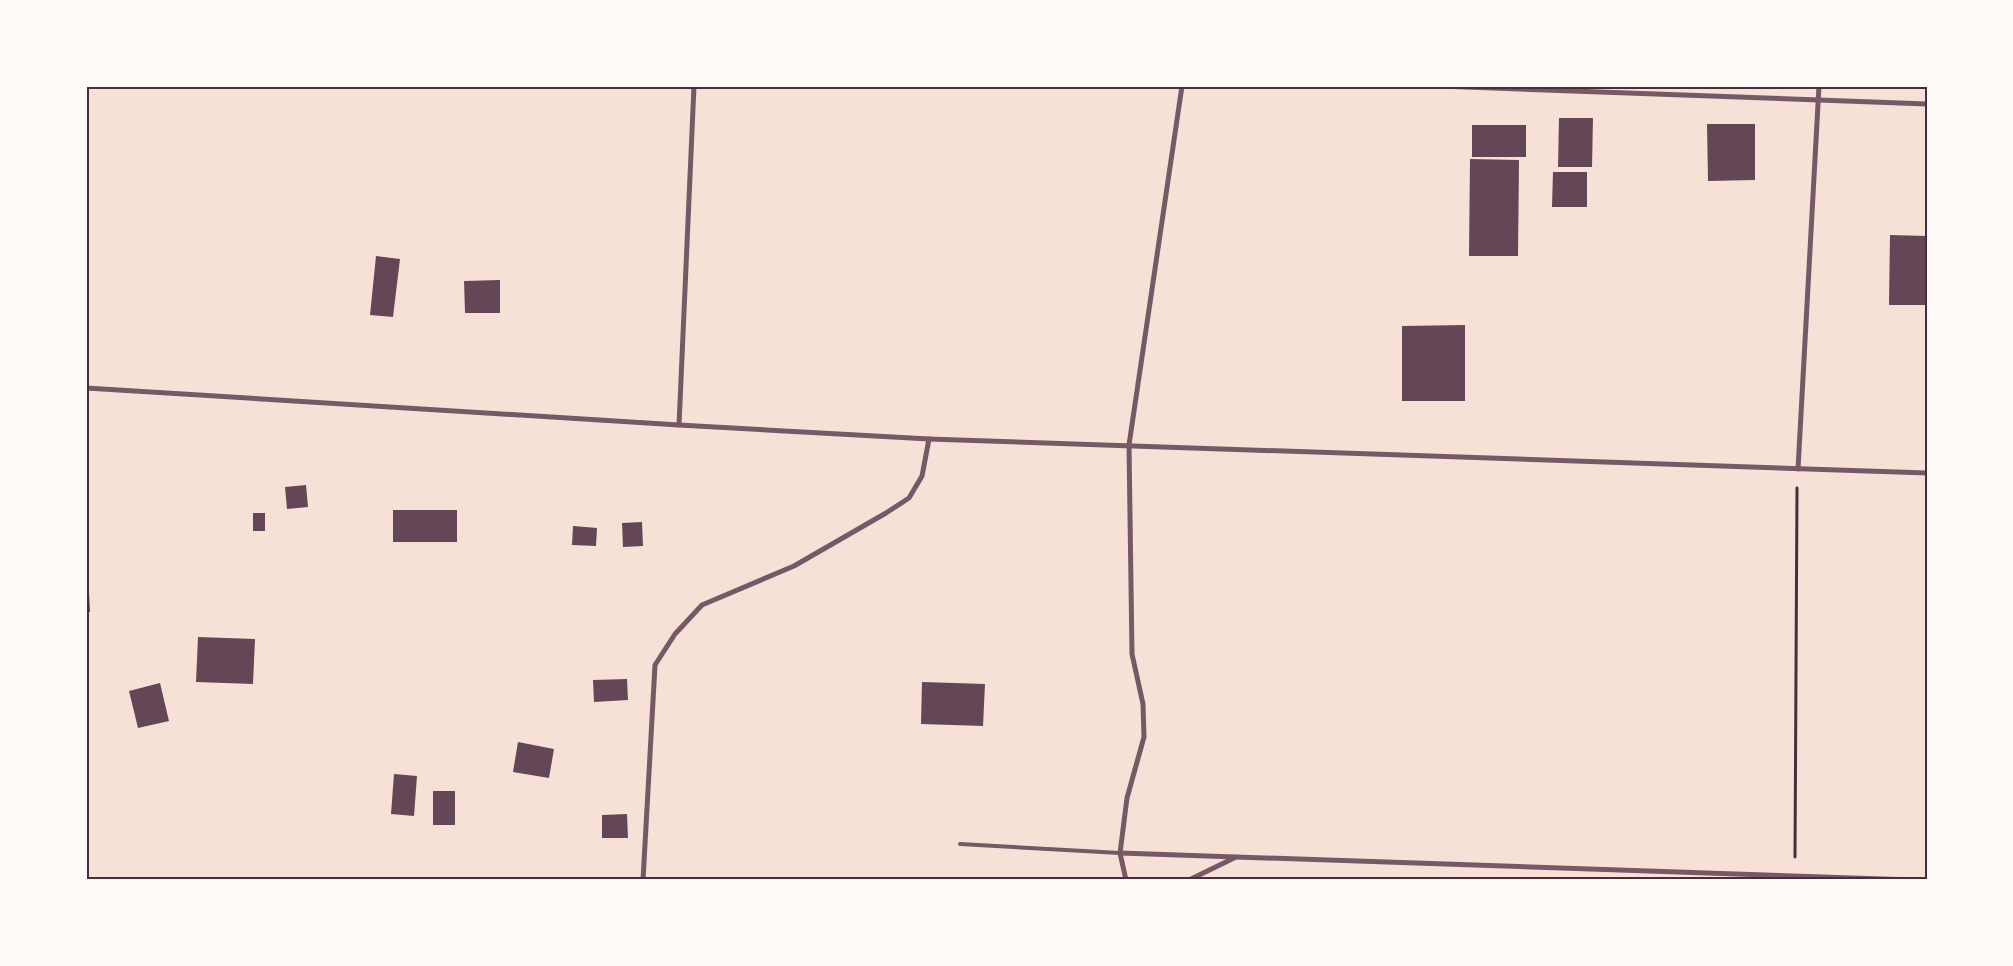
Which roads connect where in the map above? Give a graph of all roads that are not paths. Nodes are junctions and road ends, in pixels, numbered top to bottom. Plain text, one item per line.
1 (694, 86) edge
2 (1182, 86) edge
3 (1439, 86) edge
4 (1819, 86) edge
5 (1819, 100) junction
6 (1927, 104) edge
7 (86, 388) edge
8 (679, 426) junction
9 (929, 438) junction
10 (1129, 445) junction
11 (1798, 469) junction
12 (1927, 473) edge
13 (960, 844) dead end
14 (1120, 853) junction
15 (1236, 857) junction
16 (1846, 878) edge
17 (643, 880) edge
18 (1126, 880) edge
19 (1189, 880) edge
20 (1913, 880) edge

1 - 8 street
2 - 10 street
3 - 5 street
4 - 5 street
5 - 6 street
5 - 11 street
7 - 8 street
8 - 9 street
9 - 10 street
9 - 17 street
10 - 11 street
10 - 14 street
11 - 12 street
13 - 14 lane
14 - 15 street
14 - 18 street
15 - 16 street
15 - 19 street
16 - 20 street

